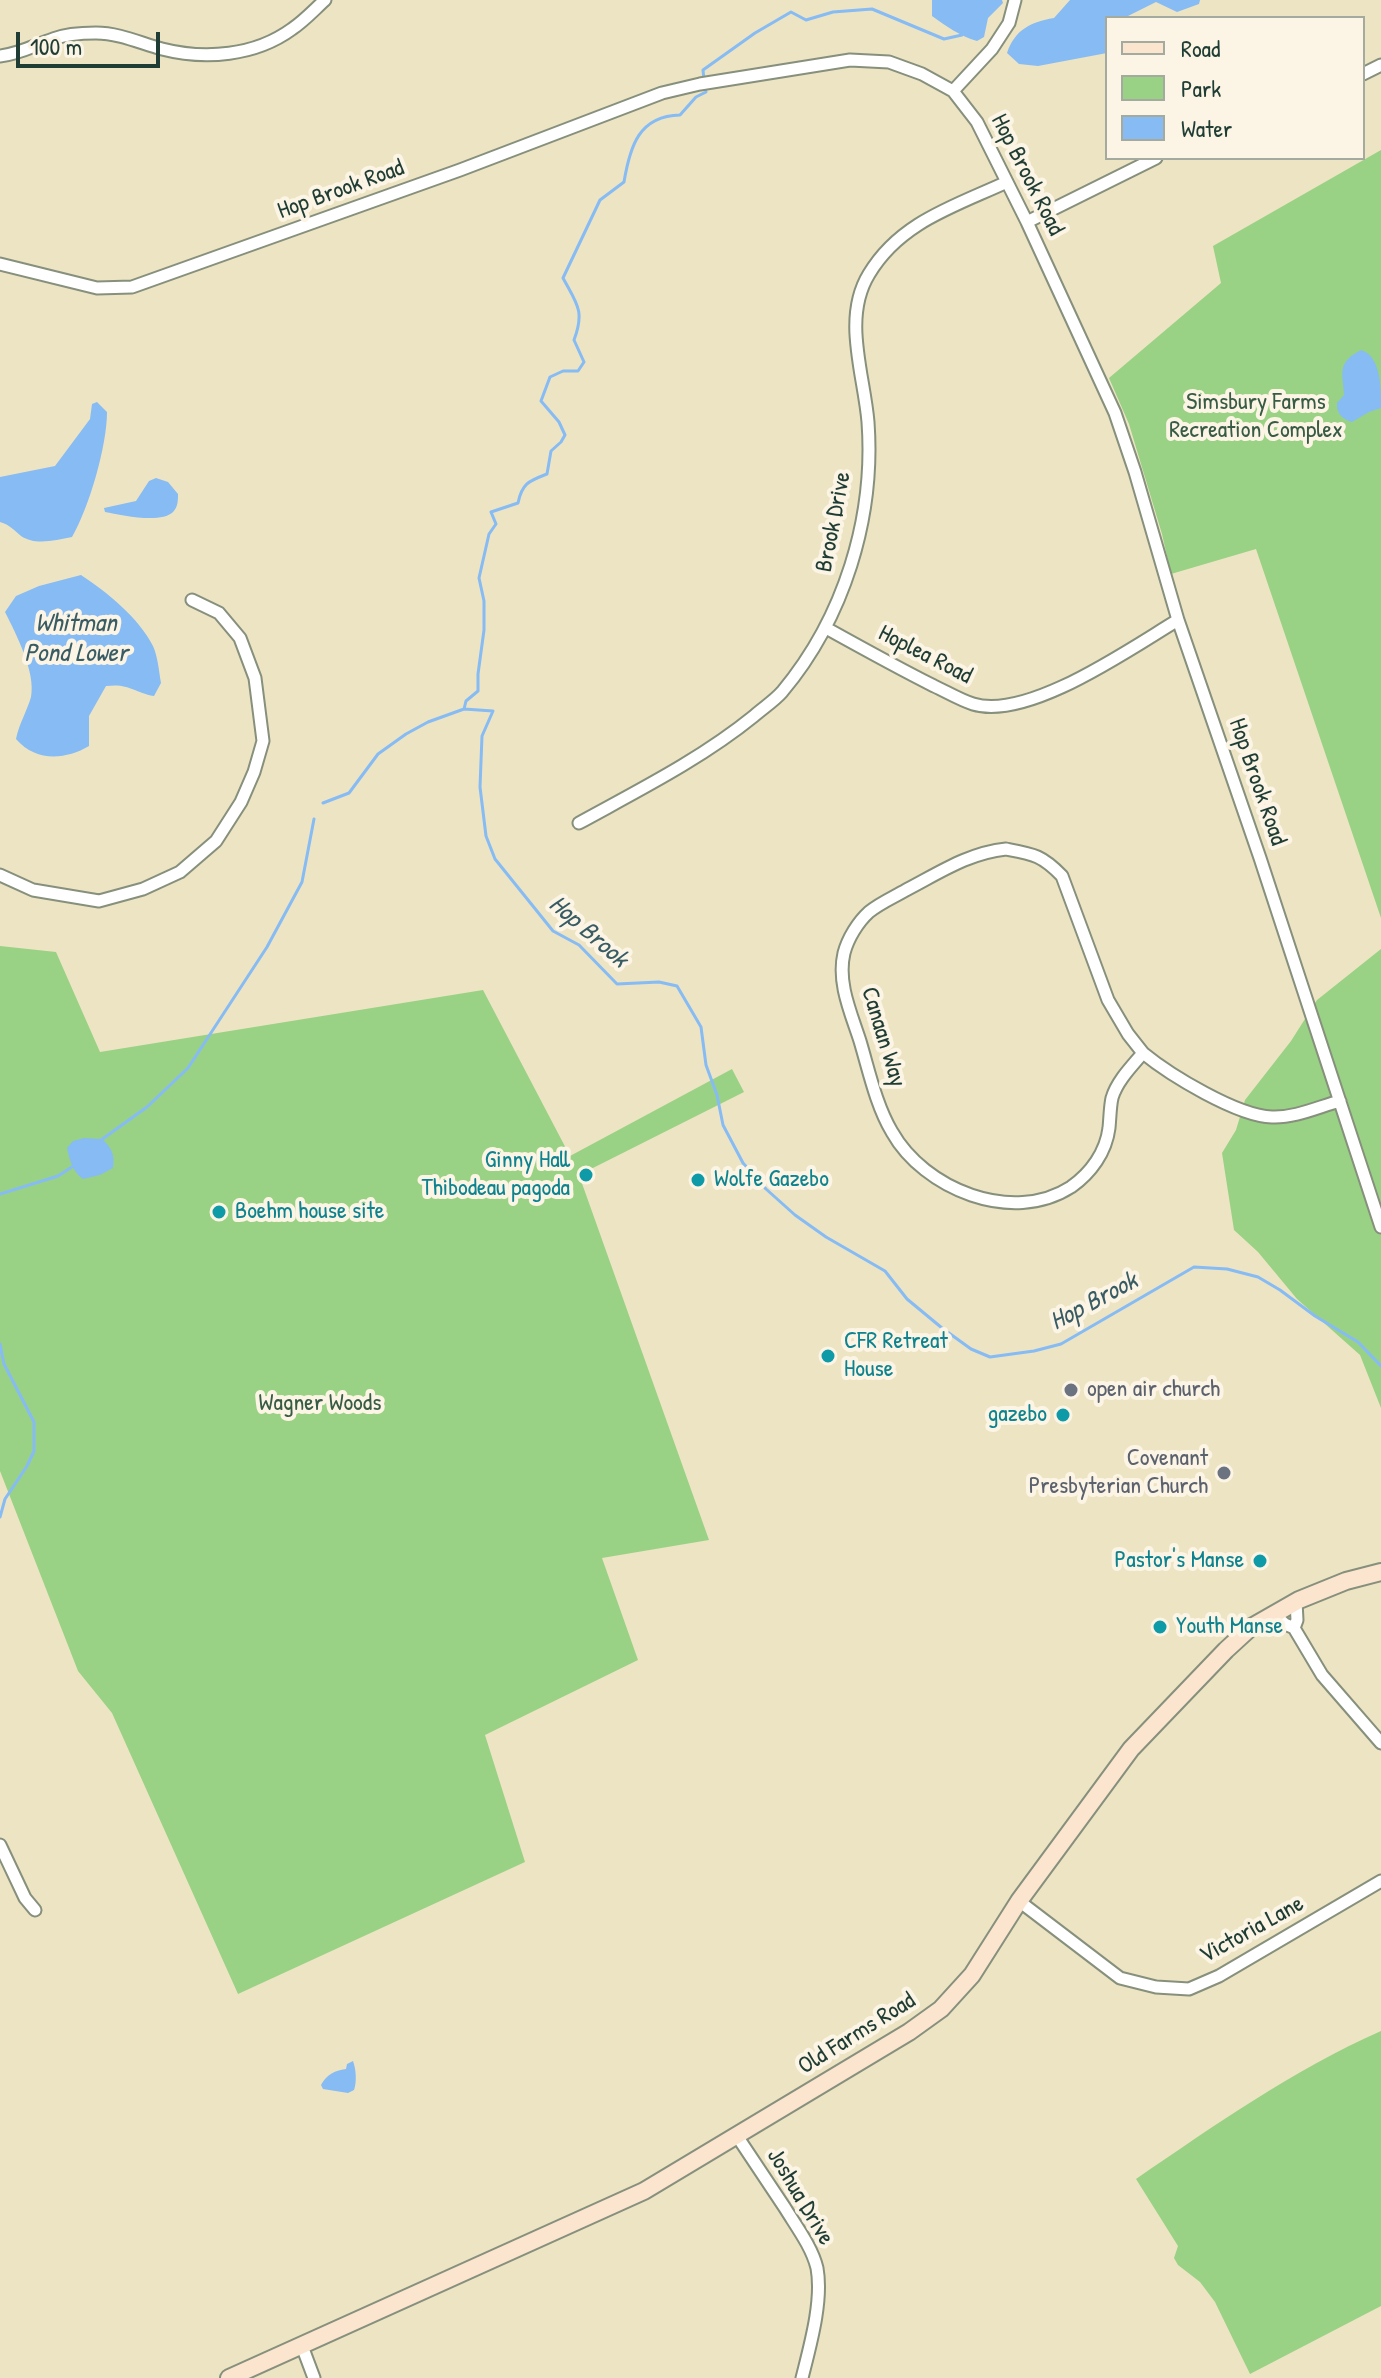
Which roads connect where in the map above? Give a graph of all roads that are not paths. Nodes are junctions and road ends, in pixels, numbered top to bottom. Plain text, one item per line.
1 (325, 0) edge
2 (1015, 0) edge
3 (0, 56) edge
4 (953, 91) junction
5 (1152, 160) edge
6 (1007, 182) junction
7 (1027, 222) junction
8 (0, 264) edge
9 (192, 600) dead end
10 (1178, 620) junction
11 (826, 628) junction
12 (579, 823) dead end
13 (0, 875) edge
14 (1143, 1053) junction
15 (1340, 1101) junction
16 (1381, 1227) edge
17 (1381, 1572) edge
18 (1296, 1602) junction
19 (1274, 1614) junction
20 (1294, 1628) junction
21 (1381, 1743) edge
22 (0, 1845) edge
23 (1381, 1881) edge
24 (1019, 1901) junction
25 (35, 1910) dead end
26 (737, 2136) junction
27 (302, 2346) junction
28 (229, 2378) edge
29 (314, 2378) edge
30 (802, 2378) edge

1 - 3 street
2 - 4 street
4 - 6 street, Hop Brook Road
4 - 8 street, Hop Brook Road
5 - 7 street
6 - 7 street, Hop Brook Road
6 - 11 street, Brook Drive
7 - 10 street, Hop Brook Road
9 - 13 street
10 - 11 street, Hoplea Road
10 - 15 street, Hop Brook Road
11 - 12 street, Brook Drive
14 - 14 street, Canaan Way
14 - 15 street, Canaan Way
15 - 16 street, Hop Brook Road
17 - 18 street, Old Farms Road
18 - 19 street, Old Farms Road
18 - 20 street
19 - 20 street
19 - 24 street, Old Farms Road
20 - 21 street
22 - 25 street
23 - 24 street, Victoria Lane
24 - 26 street, Old Farms Road
26 - 27 street, Old Farms Road
26 - 30 street, Joshua Drive
27 - 28 street, Old Farms Road
27 - 29 street

